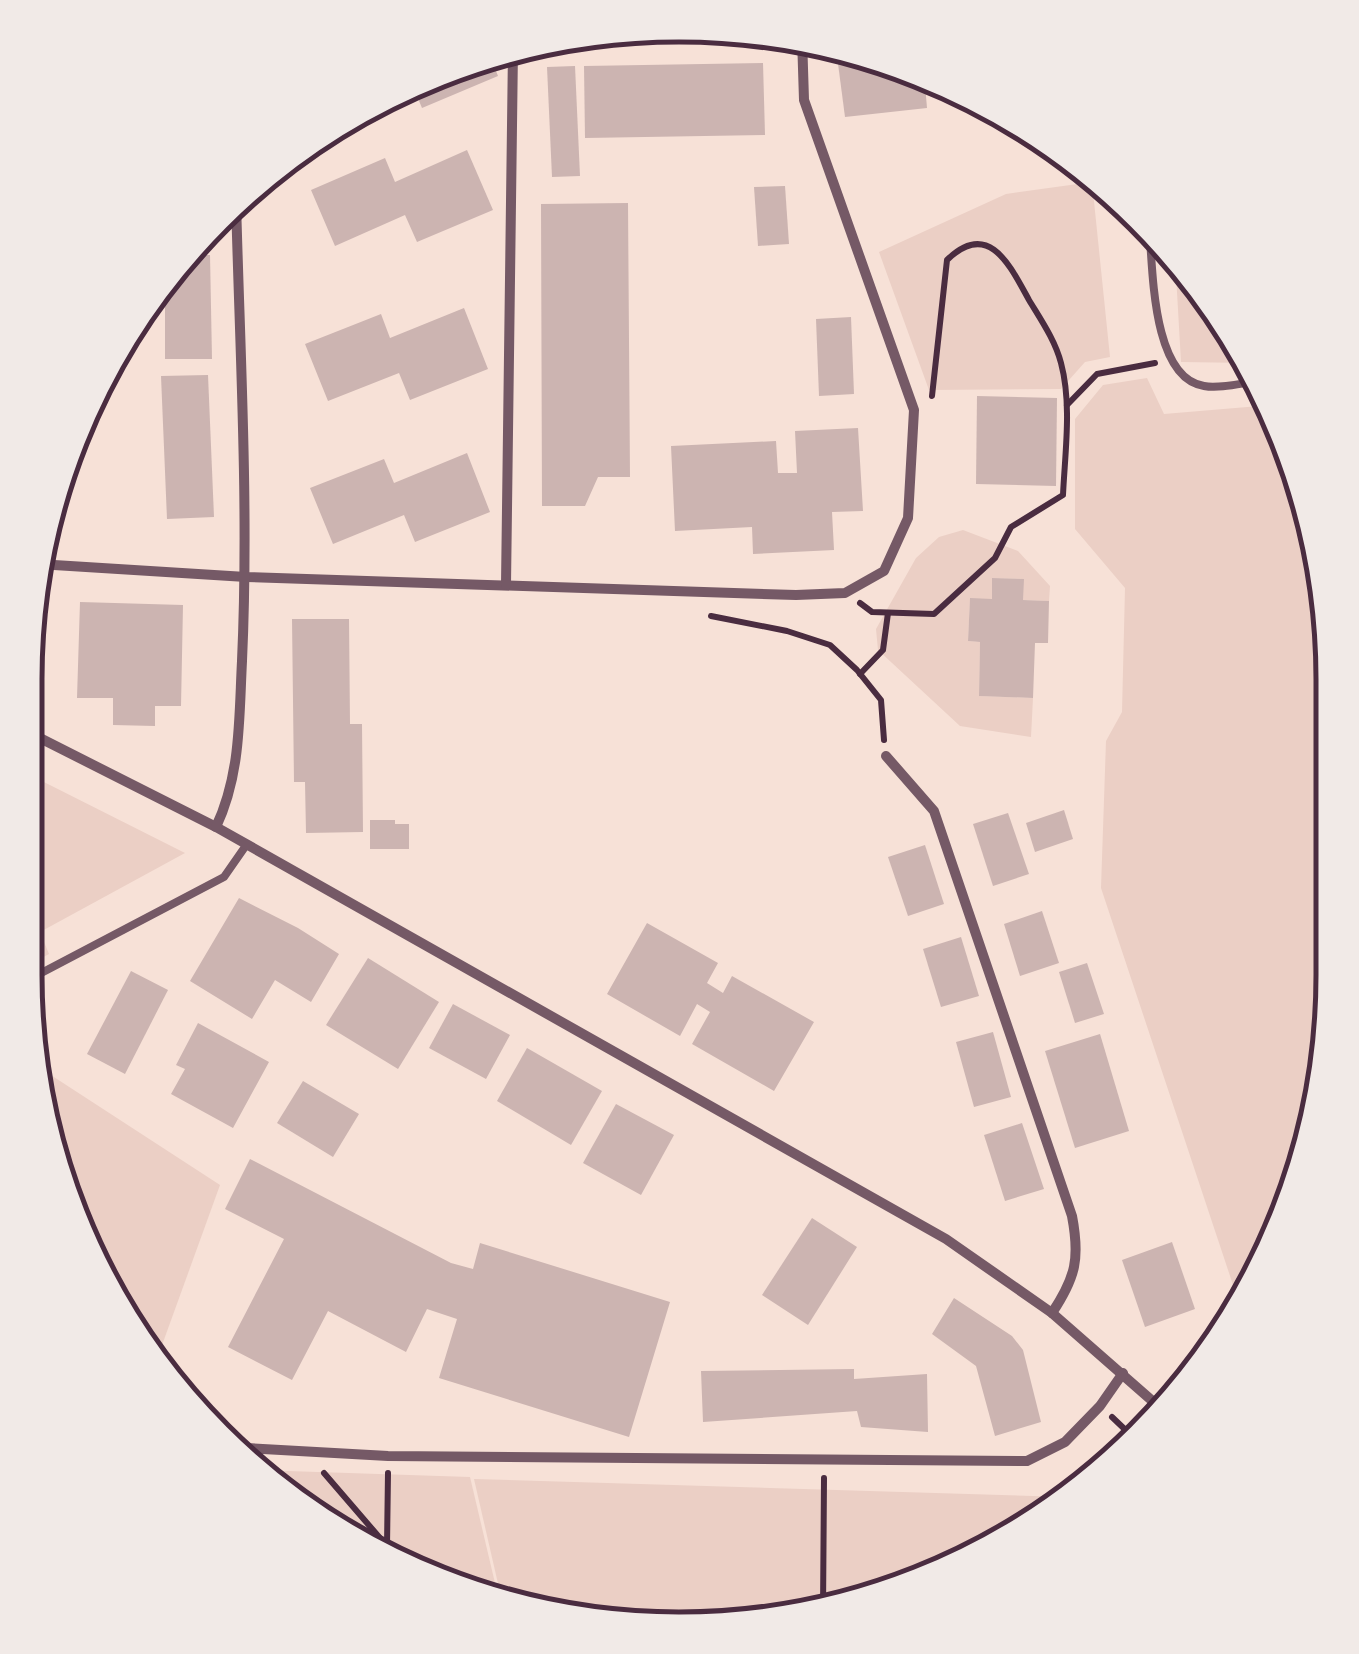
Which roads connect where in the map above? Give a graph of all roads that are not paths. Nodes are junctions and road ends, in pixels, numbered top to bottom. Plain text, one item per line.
1 (803, 55) edge
2 (513, 65) edge
3 (237, 222) edge
4 (1152, 253) edge
5 (1243, 383) edge
6 (54, 564) dead end
7 (246, 576) junction
8 (506, 585) junction
9 (42, 739) edge
10 (886, 756) road end
11 (216, 826) junction
12 (247, 844) junction
13 (42, 973) edge
14 (1052, 1313) junction
15 (1123, 1373) junction
16 (1153, 1401) edge
17 (255, 1450) edge

1 - 8 street
2 - 8 street
3 - 7 street
4 - 5 lane
6 - 7 street
7 - 8 street
7 - 11 street
9 - 11 street
10 - 14 street
11 - 12 street
12 - 13 lane
12 - 14 street
14 - 15 street
15 - 16 street
15 - 17 street

